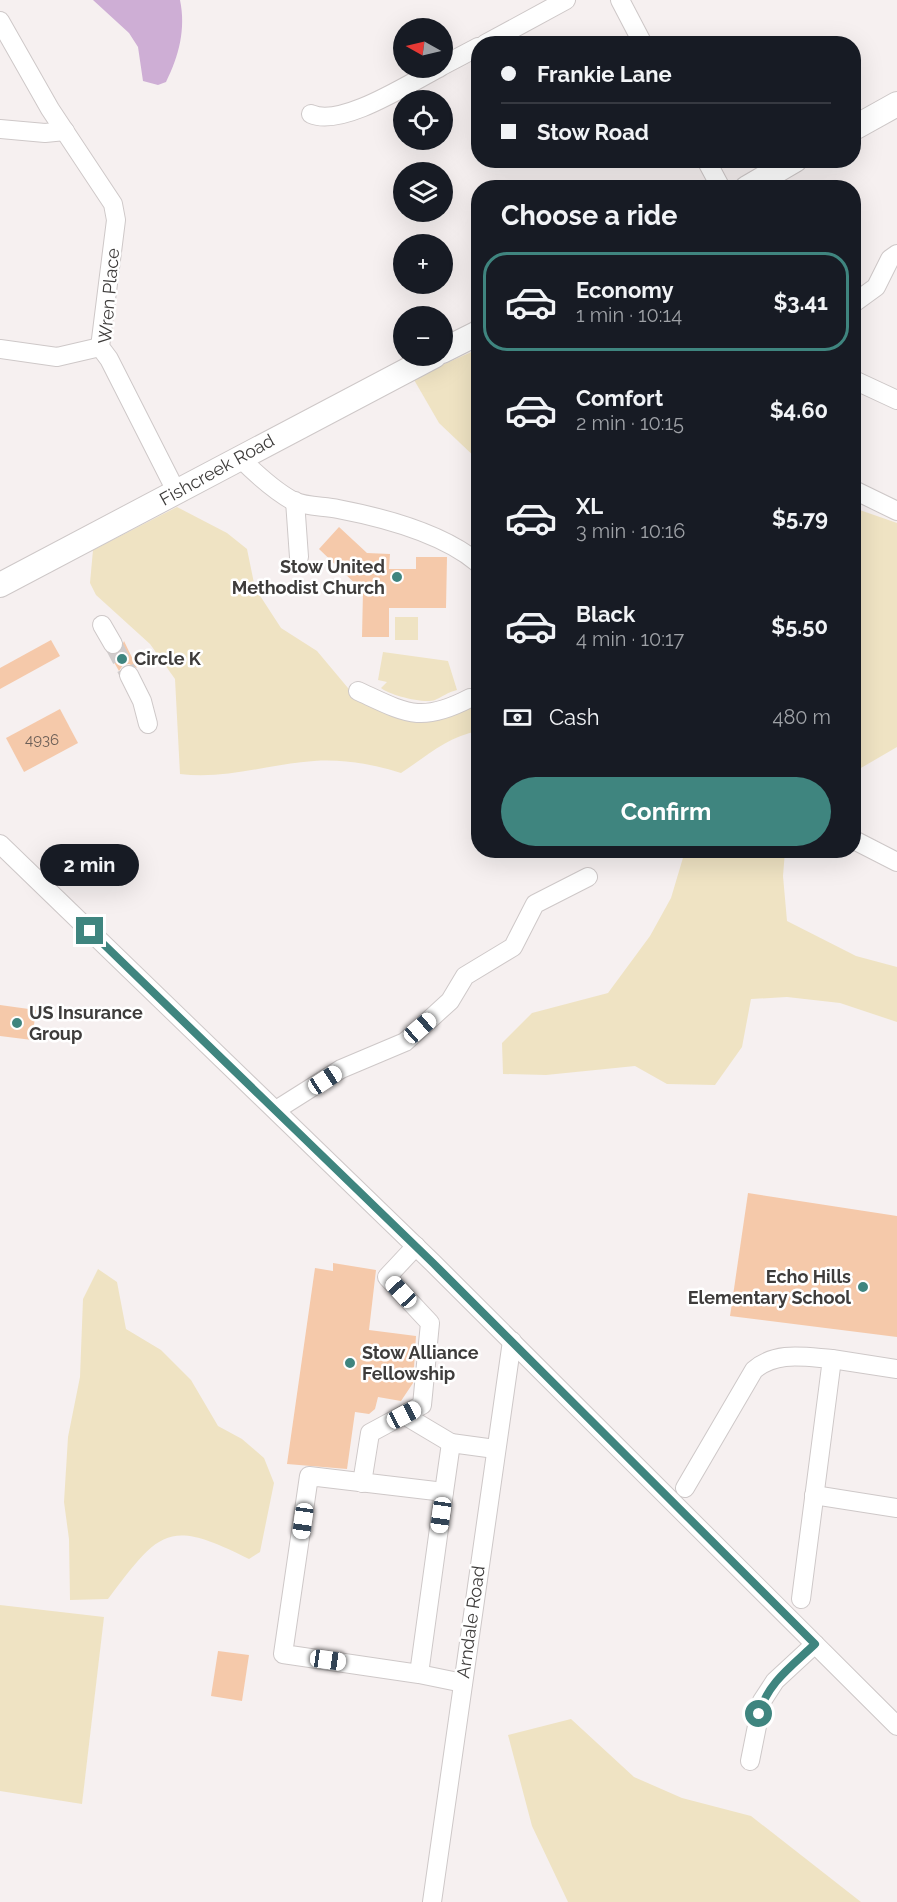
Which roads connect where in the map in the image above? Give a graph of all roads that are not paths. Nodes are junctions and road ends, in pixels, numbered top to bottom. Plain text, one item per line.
1 (566, 0) edge
2 (620, 0) edge
3 (0, 21) edge
4 (500, 36) edge
5 (639, 36) edge
6 (471, 51) edge
7 (453, 61) edge
8 (419, 78) edge
9 (897, 104) edge
10 (311, 114) dead end
11 (861, 124) edge
12 (0, 129) edge
13 (65, 131) junction
14 (781, 168) edge
15 (761, 180) edge
16 (897, 254) edge
17 (861, 298) edge
18 (471, 336) edge
19 (453, 346) edge
20 (100, 347) junction
21 (0, 349) edge
22 (415, 366) edge
23 (861, 389) edge
24 (897, 400) edge
25 (240, 458) junction
26 (177, 493) junction
27 (861, 493) edge
28 (300, 508) junction
29 (897, 511) edge
30 (299, 557) dead end
31 (471, 558) edge
32 (0, 585) edge
33 (102, 625) dead end
34 (112, 644) tunnel mouth
35 (129, 675) tunnel mouth
36 (358, 692) dead end
37 (470, 698) dead end
38 (148, 724) dead end
39 (0, 844) edge
40 (861, 844) edge
41 (897, 862) edge
42 (588, 878) dead end
43 (276, 1110) junction
44 (416, 1246) junction
45 (512, 1341) junction
46 (832, 1359) junction
47 (897, 1370) edge
48 (404, 1415) junction
49 (451, 1443) junction
50 (495, 1449) junction
51 (362, 1483) junction
52 (685, 1488) dead end
53 (444, 1492) junction
54 (814, 1495) junction
55 (897, 1508) edge
56 (801, 1599) dead end
57 (815, 1644) junction
58 (419, 1674) junction
59 (463, 1683) junction
60 (897, 1726) edge
61 (750, 1761) dead end
62 (432, 1902) edge

1 - 4 street
2 - 5 street
3 - 13 street, Wren Place
6 - 7 street
8 - 10 street
9 - 11 main road
12 - 13 street
13 - 20 street, Wren Place
14 - 15 main road
16 - 17 street
18 - 19 main road
20 - 21 street
20 - 26 street, Wren Place
22 - 25 main road, Fishcreek Road
23 - 24 street
25 - 26 main road, Fishcreek Road
25 - 28 street
26 - 32 main road, Fishcreek Road
27 - 29 street
28 - 30 street
28 - 31 street
33 - 34 street
35 - 38 street
36 - 37 street
39 - 43 street
40 - 41 street
42 - 43 street
43 - 44 street
44 - 45 street
44 - 48 street
45 - 50 street, Arndale Road
45 - 57 street
46 - 47 street
46 - 52 street
46 - 54 street
48 - 49 street
48 - 51 street
49 - 50 street
49 - 53 street
50 - 59 street, Arndale Road
51 - 53 street
51 - 58 street
53 - 58 street
54 - 55 street
54 - 56 street
57 - 60 street
57 - 61 street
58 - 59 street
59 - 62 street, Arndale Road

